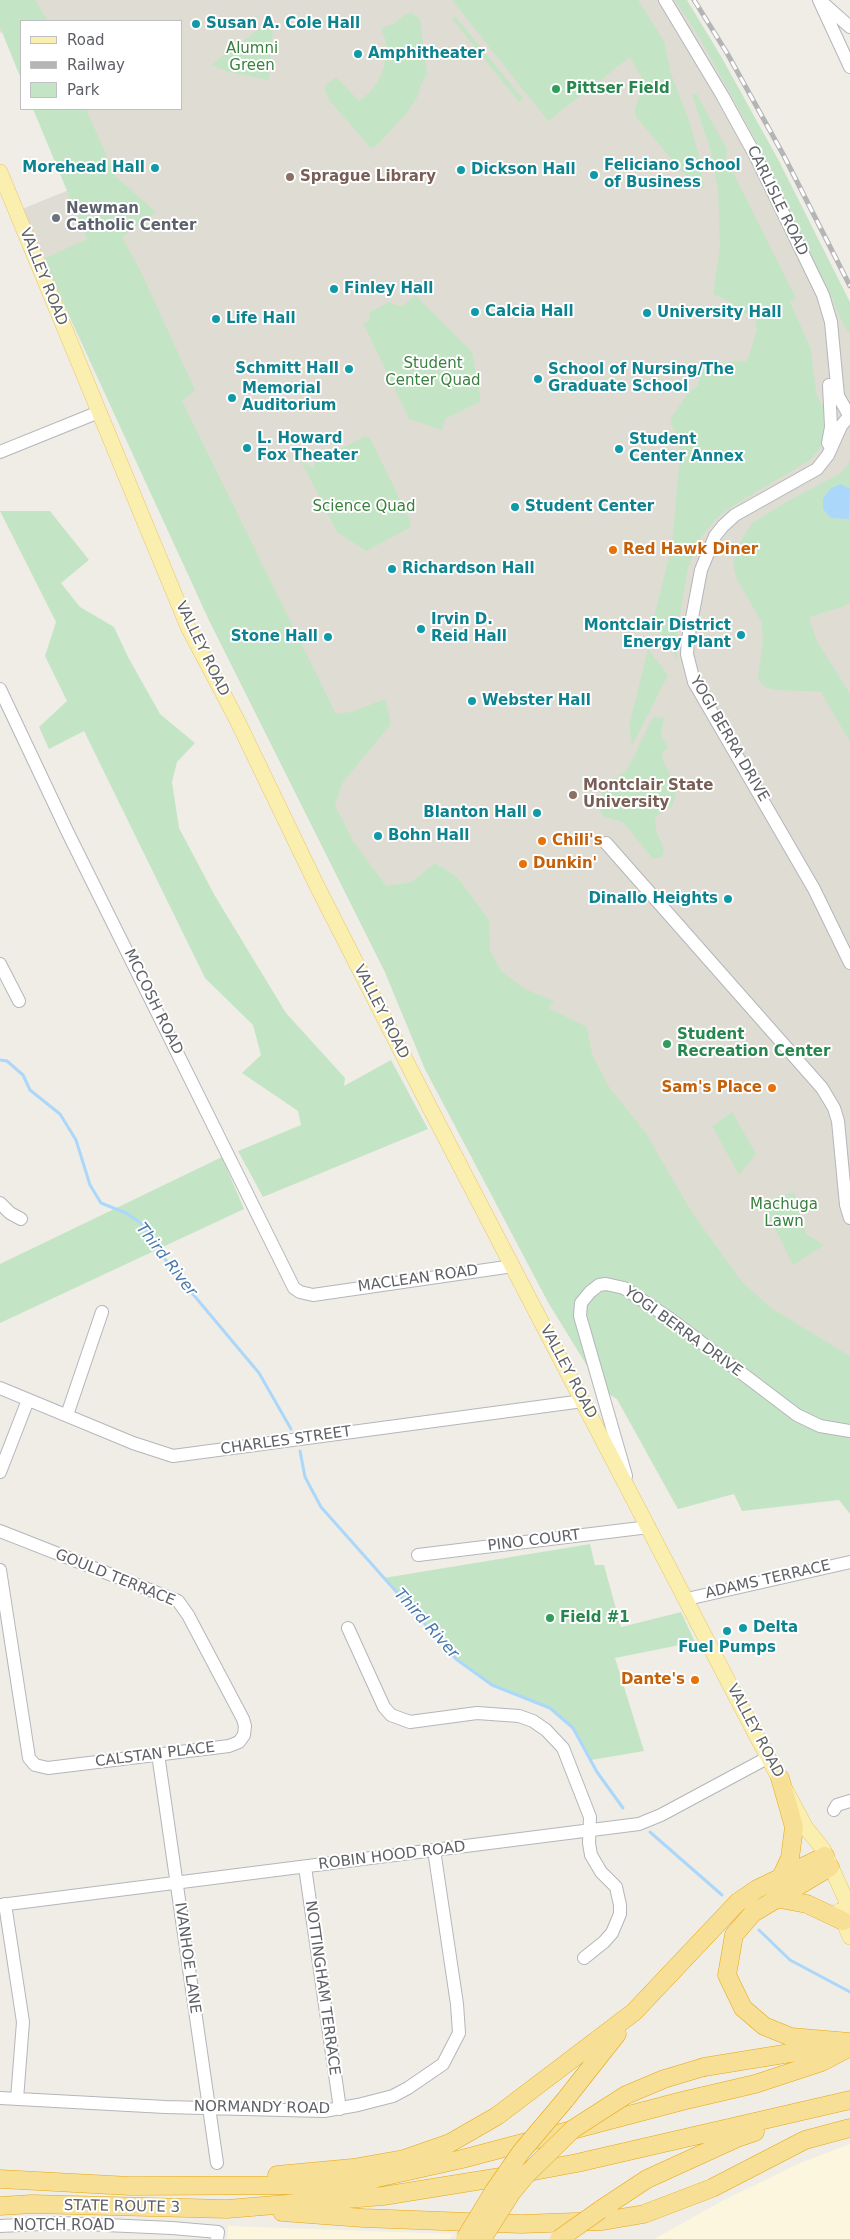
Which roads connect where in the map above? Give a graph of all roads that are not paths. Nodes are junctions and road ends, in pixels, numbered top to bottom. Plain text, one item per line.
1 (665, 0) edge
2 (820, 0) edge
3 (850, 27) edge
4 (850, 67) edge
5 (0, 172) edge
6 (833, 341) junction
7 (99, 412) junction
8 (850, 415) edge
9 (0, 452) edge
10 (822, 462) junction
11 (1, 696) edge
12 (606, 843) dead end
13 (850, 963) edge
14 (0, 964) edge
15 (18, 1001) dead end
16 (0, 1204) edge
17 (850, 1218) edge
18 (21, 1219) dead end
19 (512, 1266) junction
20 (322, 1293) joint
21 (102, 1312) dead end
22 (0, 1388) edge
23 (28, 1400) junction
24 (583, 1401) junction
25 (67, 1415) junction
26 (850, 1431) edge
27 (0, 1472) edge
28 (629, 1488) junction
29 (650, 1527) junction
30 (0, 1531) edge
31 (418, 1555) dead end
32 (850, 1562) edge
33 (0, 1570) edge
34 (687, 1599) junction
35 (348, 1628) dead end
36 (6, 1644) edge
37 (245, 1731) joint
38 (158, 1754) junction
39 (769, 1757) junction
40 (780, 1778) junction
41 (850, 1801) edge
42 (834, 1810) dead end
43 (590, 1830) junction
44 (434, 1850) junction
45 (824, 1863) junction
46 (305, 1867) junction
47 (781, 1878) junction
48 (177, 1884) junction
49 (775, 1898) junction
50 (3, 1904) edge
51 (848, 1922) edge
52 (584, 1958) dead end
53 (634, 2012) junction
54 (850, 2044) edge
55 (0, 2098) edge
56 (17, 2099) junction
57 (850, 2102) edge
58 (209, 2108) junction
59 (340, 2109) junction
60 (850, 2128) edge
61 (217, 2163) dead end
62 (0, 2179) edge
63 (231, 2185) junction
64 (0, 2206) edge
65 (243, 2208) junction
66 (0, 2226) edge
67 (218, 2235) edge
68 (465, 2239) edge
69 (482, 2239) edge
70 (559, 2239) edge

1 - 6 street, CARLISLE ROAD
2 - 3 street
2 - 4 street
5 - 7 main road, VALLEY ROAD
6 - 8 street, CARLISLE ROAD
6 - 10 street
7 - 9 street
7 - 19 main road, VALLEY ROAD
8 - 10 street, YOGI BERRA DRIVE
10 - 13 street, YOGI BERRA DRIVE
11 - 20 street, MCCOSH ROAD
12 - 17 street
14 - 15 street
16 - 18 street
19 - 20 street, MACLEAN ROAD
19 - 24 main road, VALLEY ROAD
21 - 25 street
22 - 23 street, CHARLES STREET
23 - 25 street, CHARLES STREET
23 - 27 street
24 - 25 street, CHARLES STREET
24 - 28 main road, VALLEY ROAD
26 - 28 street, YOGI BERRA DRIVE
28 - 29 main road, VALLEY ROAD
29 - 31 street, PINO COURT
29 - 34 main road, VALLEY ROAD
30 - 37 street, GOULD TERRACE
32 - 34 street, ADAMS TERRACE
33 - 36 street, CALSTAN PLACE
34 - 39 main road, VALLEY ROAD
35 - 43 street
36 - 38 street, CALSTAN PLACE
37 - 38 street, CALSTAN PLACE
38 - 48 street, IVANHOE LANE
39 - 40 main road, VALLEY ROAD
39 - 43 street, ROBIN HOOD ROAD
40 - 45 main road, VALLEY ROAD
40 - 47 highway
41 - 42 street
43 - 44 street, ROBIN HOOD ROAD
43 - 52 street
44 - 46 street, ROBIN HOOD ROAD
44 - 59 street, NORMANDY ROAD
45 - 47 highway
45 - 49 highway
45 - 51 main road, VALLEY ROAD
46 - 48 street, ROBIN HOOD ROAD
46 - 59 street, NOTTINGHAM TERRACE
47 - 53 highway
48 - 50 street, ROBIN HOOD ROAD
48 - 58 street, IVANHOE LANE
49 - 51 highway
49 - 54 highway
50 - 56 street
53 - 63 highway
53 - 68 highway, bridge
54 - 63 highway, STATE ROUTE 3
54 - 69 highway, bridge
55 - 56 street, NORMANDY ROAD
56 - 58 street, NORMANDY ROAD
57 - 65 highway
57 - 70 highway, bridge
58 - 59 street, NORMANDY ROAD
58 - 61 street, IVANHOE LANE
60 - 65 highway
62 - 63 highway, STATE ROUTE 3
64 - 65 highway, STATE ROUTE 3
66 - 67 street, NOTCH ROAD

